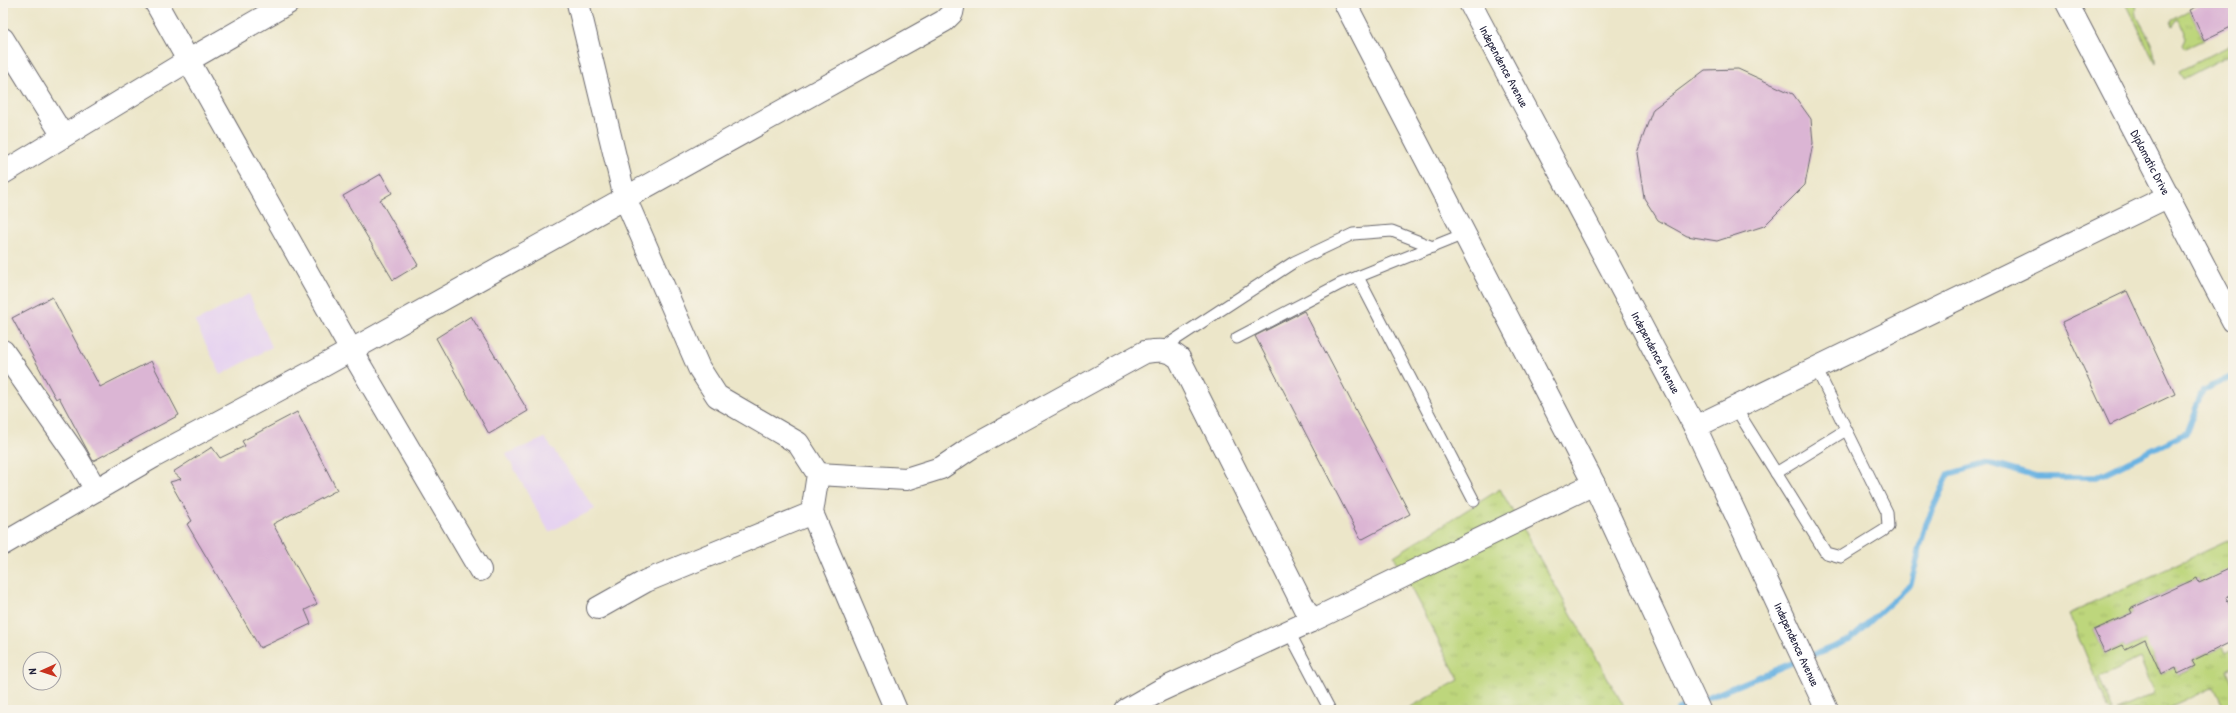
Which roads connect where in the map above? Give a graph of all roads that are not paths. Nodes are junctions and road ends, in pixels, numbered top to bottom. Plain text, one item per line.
1 (156, 3) edge
2 (288, 3) edge
3 (578, 3) edge
4 (954, 3) edge
5 (1345, 3) edge
6 (1470, 3) edge
7 (2067, 3) edge
8 (3, 39) edge
9 (189, 60) junction
10 (63, 136) junction
11 (3, 173) edge
12 (2169, 196) junction
13 (625, 198) junction
14 (1464, 234) junction
15 (1433, 247) junction
16 (1358, 276) junction
17 (2229, 314) edge
18 (1237, 338) dead end
19 (351, 350) junction
20 (1160, 350) junction
21 (3, 351) edge
22 (1816, 368) junction
23 (1735, 408) junction
24 (1695, 427) junction
25 (1846, 430) junction
26 (1776, 473) junction
27 (818, 474) junction
28 (1594, 484) junction
29 (96, 490) junction
30 (1474, 501) dead end
31 (812, 513) junction
32 (3, 544) edge
33 (480, 570) dead end
34 (598, 608) dead end
35 (1310, 621) junction
36 (1289, 632) junction
37 (896, 710) edge
38 (1126, 710) edge
39 (1330, 710) edge
40 (1699, 710) edge
41 (1827, 710) edge

1 - 9 street
2 - 9 street
3 - 13 street
4 - 13 street
5 - 14 street
6 - 24 street, Independence Avenue
7 - 12 street, Diplomatic Drive
8 - 10 street
9 - 10 street
9 - 19 street
10 - 11 street
12 - 17 street, Diplomatic Drive
12 - 22 street
13 - 19 street
13 - 27 street
14 - 15 lane
14 - 28 street
15 - 16 lane
15 - 20 lane
16 - 18 lane
16 - 30 lane
19 - 29 street
19 - 33 street
20 - 27 street
20 - 35 street
21 - 29 street
22 - 23 street
22 - 25 lane
23 - 24 street
23 - 26 lane
24 - 41 street, Independence Avenue
25 - 26 lane
25 - 26 lane
27 - 31 street
28 - 35 street
28 - 40 street
29 - 32 street
31 - 34 street
31 - 37 street
35 - 36 street
36 - 38 street
36 - 39 lane

